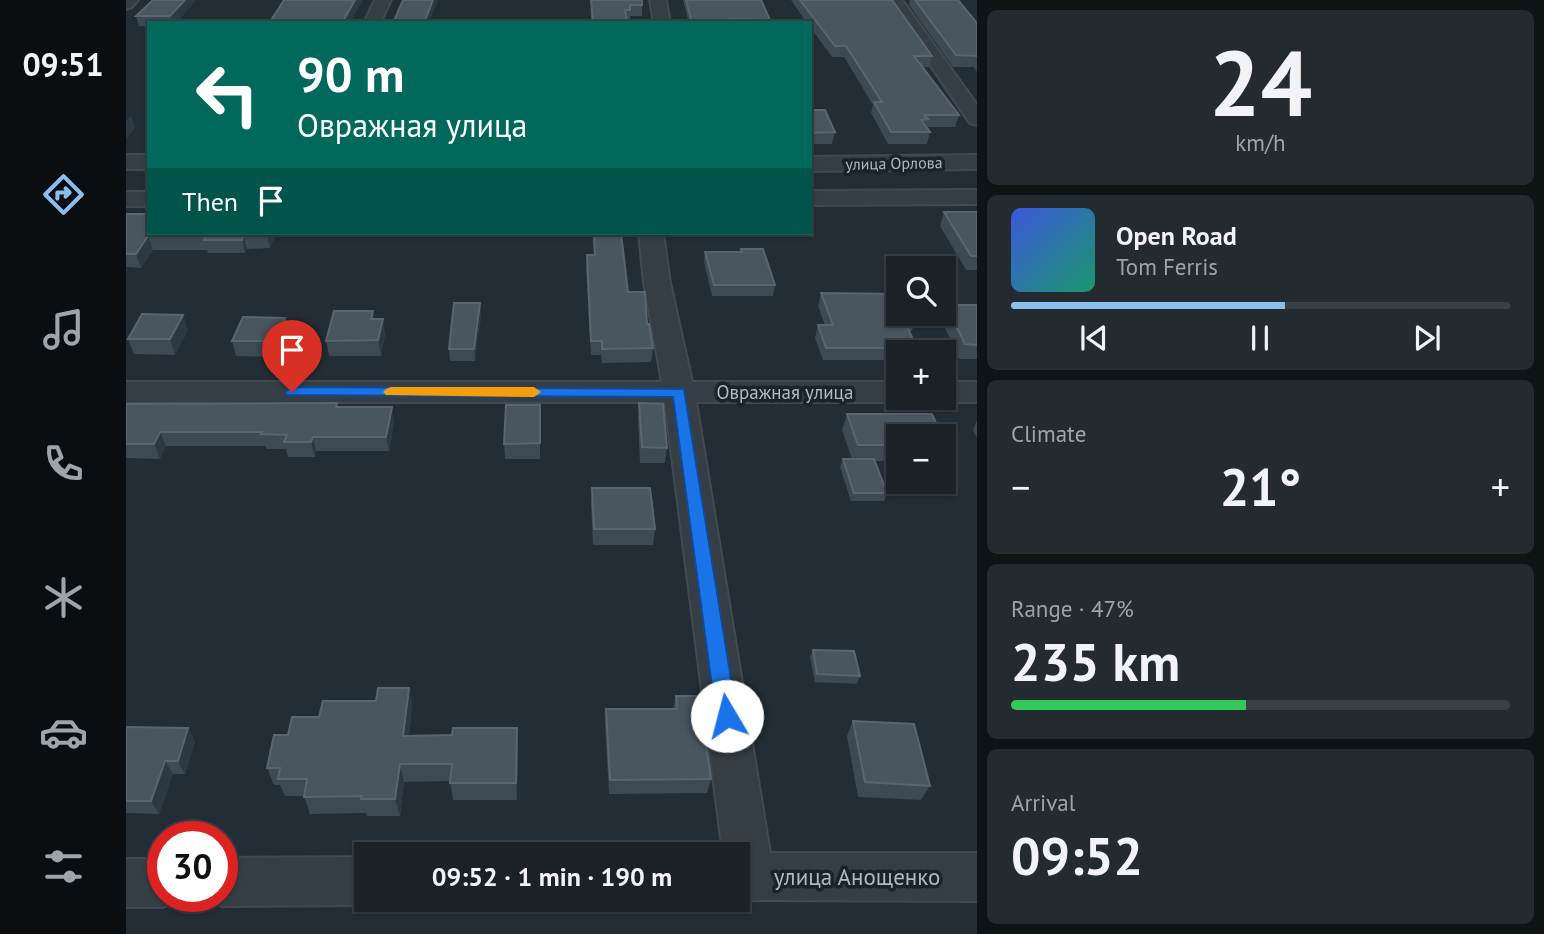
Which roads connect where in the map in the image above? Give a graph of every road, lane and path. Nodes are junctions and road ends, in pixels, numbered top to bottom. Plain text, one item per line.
1 (131, 0) edge
2 (383, 0) edge
3 (658, 0) edge
4 (894, 0) edge
5 (126, 4) edge
6 (373, 21) edge
7 (662, 21) edge
8 (977, 119) edge
9 (126, 162) edge
10 (147, 162) edge
11 (977, 162) edge
12 (812, 164) edge
13 (977, 197) edge
14 (812, 198) edge
15 (126, 199) edge
16 (147, 199) edge
17 (651, 235) edge
18 (126, 392) edge
19 (679, 392) junction
20 (886, 392) edge
21 (956, 392) edge
22 (977, 392) edge
23 (739, 842) edge
24 (750, 877) edge
25 (977, 877) edge
26 (354, 881) edge
27 (238, 882) edge
28 (126, 883) edge
29 (147, 883) edge

1 - 5 street
2 - 6 street
3 - 7 street
4 - 8 street
9 - 10 street
11 - 12 street, улица Орлова
13 - 14 street, улица Орлова
15 - 16 street
17 - 19 street
18 - 19 street, Овражная улица
19 - 20 street, Овражная улица
19 - 23 street
21 - 22 street
24 - 25 street, улица Анощенко
26 - 27 street
28 - 29 street

